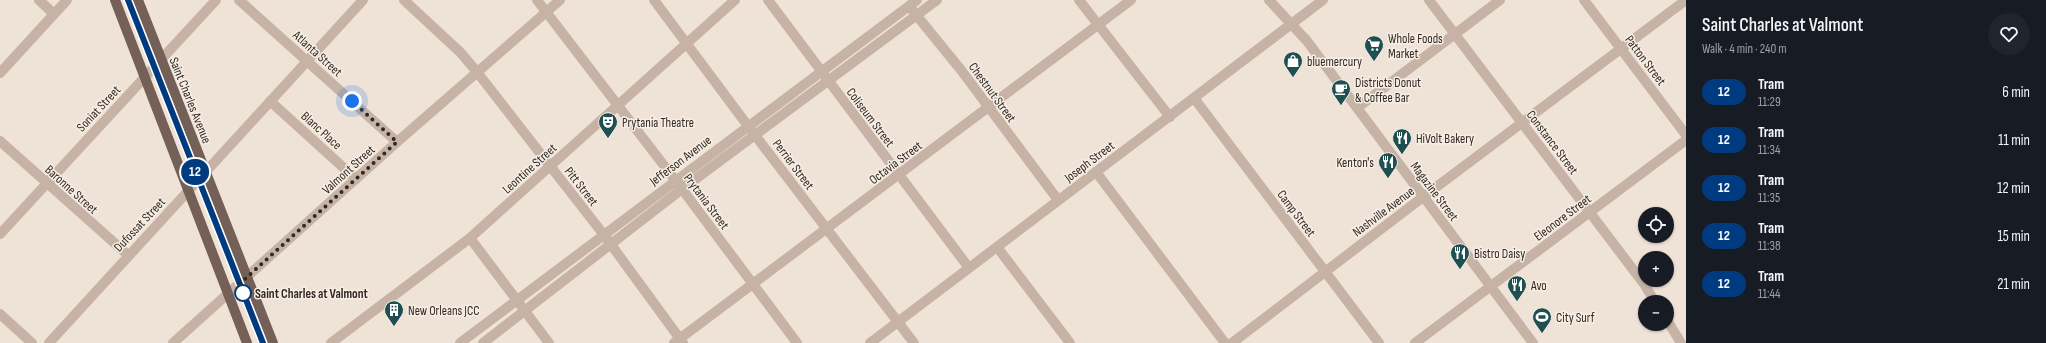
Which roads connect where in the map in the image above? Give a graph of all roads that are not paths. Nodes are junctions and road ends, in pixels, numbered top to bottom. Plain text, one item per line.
1 (39, 0) edge
2 (67, 0) edge
3 (116, 0) edge
4 (138, 0) edge
5 (216, 0) edge
6 (239, 0) edge
7 (363, 0) edge
8 (404, 0) edge
9 (537, 0) edge
10 (560, 0) edge
11 (654, 0) edge
12 (735, 0) edge
13 (768, 0) edge
14 (937, 0) edge
15 (1079, 0) edge
16 (1132, 0) edge
17 (1269, 0) edge
18 (1323, 0) edge
19 (1429, 0) edge
20 (1500, 0) edge
21 (1584, 0) edge
22 (1686, 0) edge
23 (910, 2) edge
24 (547, 11) junction
25 (54, 14) junction
26 (917, 16) junction
27 (1291, 23) junction
28 (1098, 25) junction
29 (1455, 35) junction
30 (687, 44) junction
31 (1622, 49) junction
32 (161, 59) junction
33 (307, 60) junction
34 (821, 71) junction
35 (477, 72) junction
36 (0, 73) edge
37 (145, 77) junction
38 (828, 81) junction
39 (1194, 98) junction
40 (270, 101) junction
41 (618, 106) junction
42 (988, 108) junction
43 (1357, 108) junction
44 (1170, 117) junction
45 (1523, 123) junction
46 (748, 126) junction
47 (755, 135) junction
48 (1686, 135) edge
49 (1686, 140) edge
50 (0, 141) edge
51 (397, 142) junction
52 (550, 167) junction
53 (206, 170) junction
54 (1096, 172) junction
55 (899, 175) junction
56 (356, 179) junction
57 (676, 180) junction
58 (46, 183) junction
59 (682, 189) junction
60 (188, 190) junction
61 (1423, 197) junction
62 (1058, 200) junction
63 (1589, 212) junction
64 (827, 229) junction
65 (0, 234) edge
66 (604, 235) junction
67 (470, 238) junction
68 (610, 244) junction
69 (997, 247) junction
70 (128, 255) junction
71 (969, 268) junction
72 (1325, 272) junction
73 (247, 277) junction
74 (753, 284) junction
75 (1491, 286) junction
76 (227, 294) junction
77 (1650, 295) edge
78 (517, 300) junction
79 (525, 310) junction
80 (0, 314) edge
81 (898, 322) junction
82 (1674, 331) edge
83 (679, 342) edge
84 (32, 343) edge
85 (49, 343) edge
86 (173, 343) edge
87 (248, 343) edge
88 (273, 343) edge
89 (330, 343) edge
90 (460, 343) edge
91 (484, 343) edge
92 (549, 343) edge
93 (797, 343) edge
94 (870, 343) edge
95 (914, 343) edge
96 (1070, 343) edge
97 (1224, 343) edge
98 (1232, 343) edge
99 (1379, 343) edge
100 (1414, 343) edge
101 (1533, 343) edge
102 (1681, 343) edge

1 - 25 street
2 - 25 street
3 - 37 main road
4 - 32 main road, Saint Charles Avenue
5 - 32 street, Soniat Street
6 - 33 street, Atlanta Street
7 - 33 street, Dufossat Street
8 - 35 street, Pitt Street
9 - 24 street, Prytania Street
10 - 24 street, Valmont Street
11 - 30 street, Perrier Street
12 - 30 street, Leontine Street
13 - 34 street, Coliseum Street
14 - 26 street, Jefferson Avenue
15 - 28 street
16 - 28 street, Octavia Street
17 - 27 street, Magazine Street
18 - 27 street, Joseph Street
19 - 29 street, Constance Street
20 - 29 street
21 - 31 street, Patton Street
22 - 31 street, Nashville Avenue
23 - 26 street, Chestnut Street
23 - 34 street, Jefferson Avenue
24 - 35 street, Valmont Street
24 - 41 street, Prytania Street
25 - 36 street
26 - 38 street, Jefferson Avenue
26 - 42 street, Chestnut Street
27 - 39 street, Joseph Street
27 - 43 street, Magazine Street
28 - 42 street, Octavia Street
28 - 44 street
29 - 43 street
29 - 45 street, Constance Street
30 - 41 street, Leontine Street
30 - 46 street, Perrier Street
31 - 45 street, Nashville Avenue
31 - 48 street, Patton Street
32 - 37 street, Soniat Street
32 - 53 main road, Saint Charles Avenue
33 - 40 street, Dufossat Street
33 - 51 street, Atlanta Street
34 - 38 street, Coliseum Street
34 - 46 street, Jefferson Avenue
35 - 51 street, Valmont Street
35 - 52 street, Pitt Street
37 - 58 street, Soniat Street
37 - 60 main road
38 - 47 street, Jefferson Avenue
38 - 55 street, Coliseum Street
39 - 44 street, Joseph Street
39 - 72 street, Camp Street
40 - 53 street, Dufossat Street
40 - 56 street, Blanc Place
41 - 52 street, Leontine Street
41 - 57 street, Prytania Street
42 - 55 street, Octavia Street
42 - 62 street, Chestnut Street
43 - 61 street, Magazine Street
44 - 54 street, Joseph Street
45 - 61 street, Nashville Avenue
45 - 63 street, Constance Street
46 - 47 street, Perrier Street
46 - 57 street, Jefferson Avenue
47 - 59 street, Jefferson Avenue
47 - 64 street, Perrier Street
49 - 63 street, Eleonore Street
50 - 58 street, Baronne Street
51 - 56 street, Valmont Street
52 - 66 street, Pitt Street
52 - 67 street, Leontine Street
53 - 60 street, Dufossat Street
53 - 73 main road, Saint Charles Avenue
54 - 62 street, Joseph Street
54 - 97 street
55 - 64 street, Octavia Street
55 - 71 street, Coliseum Street
56 - 73 street, Valmont Street
57 - 59 street, Prytania Street
57 - 66 street, Jefferson Avenue
58 - 65 street, Soniat Street
58 - 70 street, Baronne Street
59 - 68 street, Jefferson Avenue
59 - 74 street, Prytania Street
60 - 70 street, Dufossat Street
60 - 76 main road
61 - 72 street, Nashville Avenue
61 - 75 street, Magazine Street
62 - 69 street, Joseph Street
63 - 75 street, Eleonore Street
63 - 77 street, Constance Street
64 - 74 street, Octavia Street
64 - 81 street, Perrier Street
66 - 68 street, Pitt Street
66 - 78 street, Jefferson Avenue
67 - 78 street
67 - 89 street, Leontine Street
68 - 79 street, Jefferson Avenue
68 - 83 street, Pitt Street
69 - 71 street, Joseph Street
69 - 96 street
70 - 85 street, Dufossat Street
71 - 81 street, Joseph Street
72 - 98 street, Nashville Avenue
72 - 99 street, Camp Street
73 - 76 street, Valmont Street
73 - 88 main road, Saint Charles Avenue
74 - 83 street, Octavia Street
74 - 93 street, Prytania Street
75 - 100 street, Eleonore Street
75 - 101 street, Magazine Street
76 - 86 street, Valmont Street
76 - 87 main road
78 - 79 street
78 - 90 street, Jefferson Avenue
79 - 91 street, Jefferson Avenue
79 - 92 street
80 - 84 street
81 - 94 street, Joseph Street
81 - 95 street, Perrier Street
82 - 102 street

